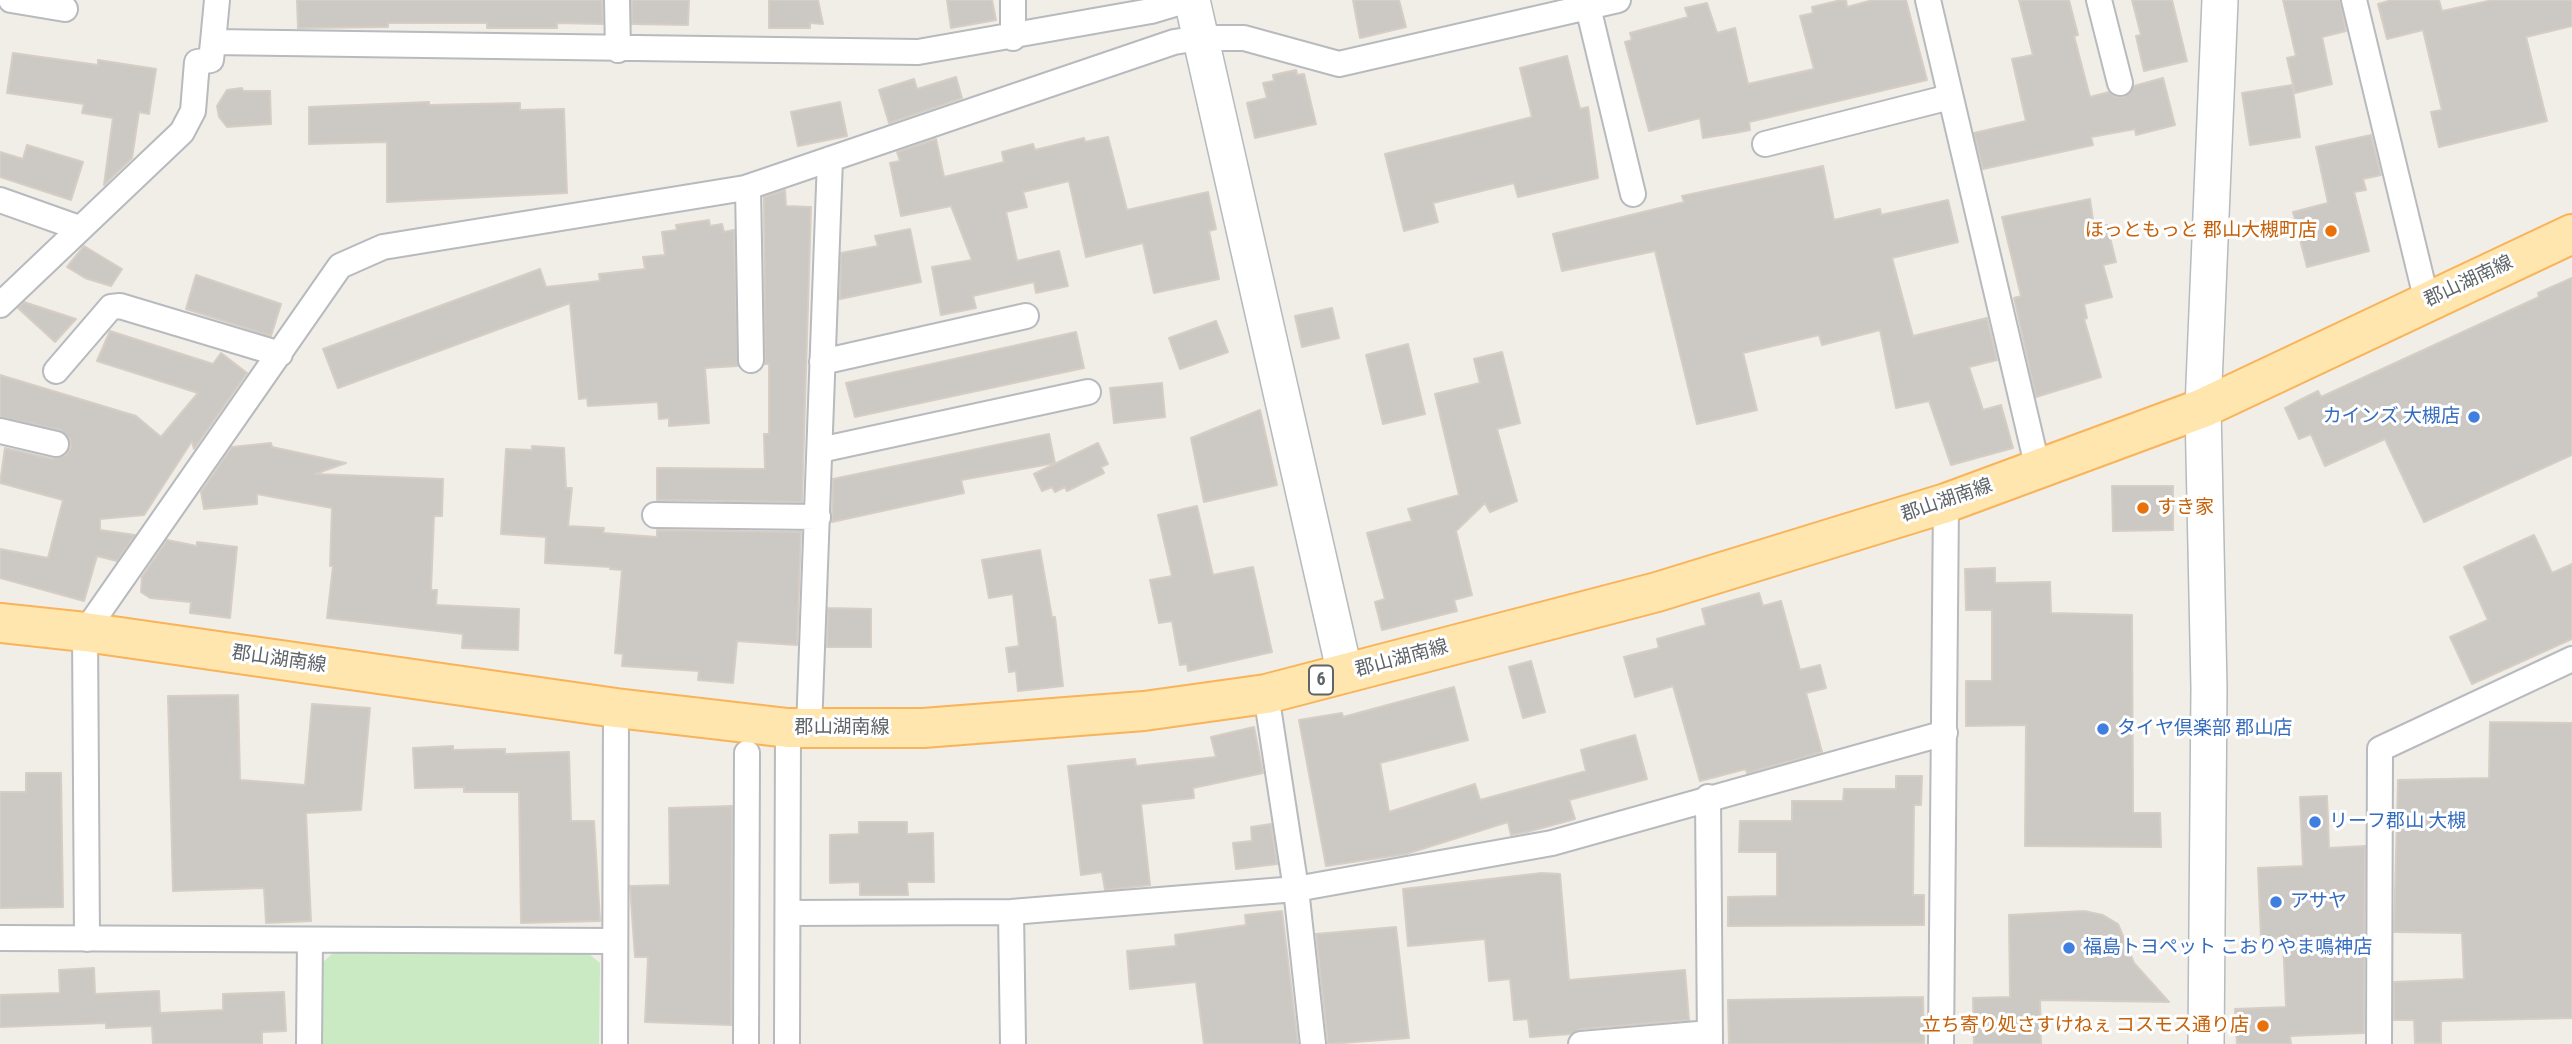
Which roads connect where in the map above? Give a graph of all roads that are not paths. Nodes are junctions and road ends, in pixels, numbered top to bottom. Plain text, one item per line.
1 (12, 0) edge
2 (217, 0) edge
3 (617, 0) edge
4 (1013, 0) edge
5 (1190, 0) edge
6 (1618, 0) edge
7 (1928, 0) edge
8 (2099, 0) edge
9 (2220, 0) edge
10 (2354, 0) edge
11 (1588, 7) junction
12 (65, 9) dead end
13 (1013, 38) junction
14 (1200, 38) junction
15 (214, 42) junction
16 (618, 50) junction
17 (2120, 83) dead end
18 (1951, 97) junction
19 (1765, 144) dead end
20 (830, 159) junction
21 (748, 187) junction
22 (1633, 194) dead end
23 (0, 200) edge
24 (79, 228) junction
25 (2572, 235) edge
26 (2427, 302) junction
27 (0, 305) edge
28 (1026, 316) dead end
29 (280, 354) junction
30 (751, 360) dead end
31 (822, 362) junction
32 (56, 371) dead end
33 (1088, 392) dead end
34 (2203, 408) junction
35 (0, 431) edge
36 (55, 444) dead end
37 (820, 450) junction
38 (2038, 469) junction
39 (1946, 503) junction
40 (655, 515) dead end
41 (818, 517) junction
42 (0, 623) edge
43 (85, 632) junction
44 (2572, 659) edge
45 (1345, 674) junction
46 (1266, 694) junction
47 (616, 708) junction
48 (799, 728) junction
49 (1945, 733) junction
50 (1708, 797) junction
51 (1296, 889) junction
52 (1011, 912) junction
53 (788, 913) junction
54 (0, 939) edge
55 (87, 939) junction
56 (310, 941) junction
57 (614, 941) junction
58 (1710, 1039) edge
59 (309, 1044) edge
60 (615, 1044) edge
61 (746, 1044) edge
62 (762, 1044) edge
63 (787, 1044) edge
64 (1013, 1044) edge
65 (1314, 1044) edge
66 (1581, 1044) edge
67 (1941, 1044) edge
68 (2206, 1044) edge
69 (2379, 1044) edge

1 - 12 street
2 - 15 street
3 - 16 street
4 - 13 street
5 - 13 street
5 - 14 street
6 - 11 street
7 - 18 street
8 - 17 street
9 - 34 street
10 - 26 street
11 - 14 street
11 - 22 street
13 - 16 street
14 - 20 street
14 - 45 street
15 - 16 street
15 - 24 street
18 - 19 street
18 - 38 street
20 - 21 street
20 - 31 street
21 - 29 street
21 - 30 street
23 - 24 street
24 - 27 street
25 - 26 main road, 郡山湖南線 / 6
26 - 34 main road, 郡山湖南線 / 6
28 - 31 street
29 - 32 street
29 - 43 street
31 - 37 street
33 - 37 street
34 - 38 main road, 郡山湖南線 / 6
34 - 68 street
35 - 36 street
37 - 41 street
38 - 39 main road, 郡山湖南線 / 6
39 - 45 main road, 郡山湖南線 / 6
39 - 49 street
40 - 41 street
41 - 48 street
42 - 43 main road, 郡山湖南線 / 6
43 - 47 main road, 郡山湖南線 / 6
43 - 55 street
44 - 69 street
45 - 46 main road, 郡山湖南線 / 6
46 - 48 main road, 郡山湖南線 / 6
46 - 51 street
47 - 48 main road, 郡山湖南線 / 6
47 - 57 street
48 - 53 street
49 - 50 street
49 - 67 street
50 - 51 street
50 - 58 street
51 - 52 street
51 - 65 street
52 - 53 street
52 - 64 street
53 - 63 street
54 - 55 street
55 - 56 street
56 - 57 street
56 - 59 street
57 - 60 street
58 - 66 street
61 - 62 street

